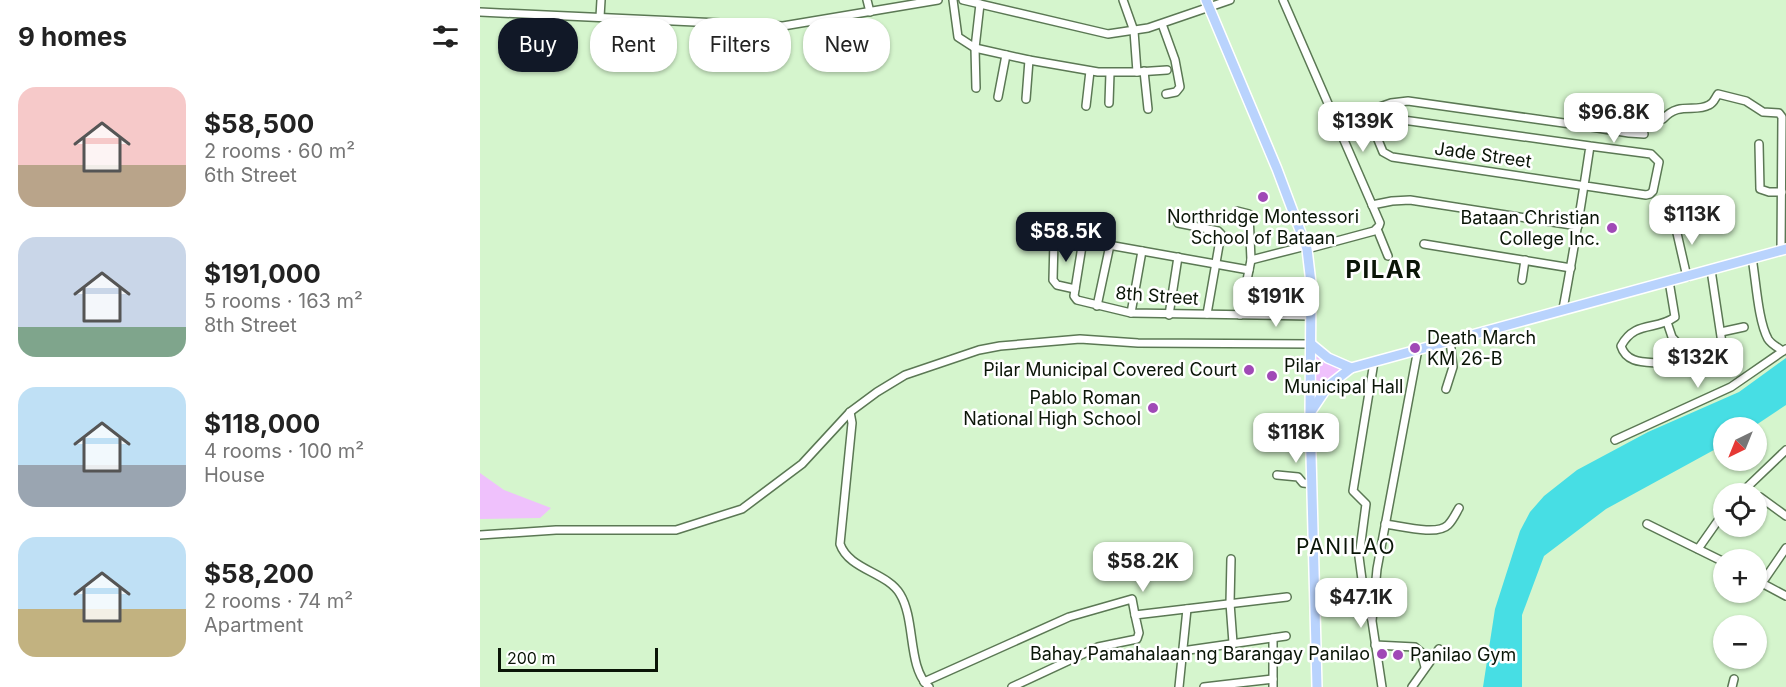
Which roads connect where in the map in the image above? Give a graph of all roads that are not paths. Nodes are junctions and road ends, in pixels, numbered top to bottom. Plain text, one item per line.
1 (601, 0) edge
2 (867, 0) edge
3 (938, 0) edge
4 (953, 0) edge
5 (963, 0) edge
6 (1123, 0) edge
7 (1230, 0) edge
8 (1283, 0) edge
9 (923, 1) edge
10 (980, 4) junction
11 (1208, 4) edge
12 (480, 12) edge
13 (870, 12) junction
14 (600, 17) junction
15 (1162, 24) junction
16 (1134, 31) junction
17 (975, 48) junction
18 (1006, 55) junction
19 (1029, 60) junction
20 (1167, 70) dead end
21 (1090, 71) junction
22 (1140, 71) junction
23 (1110, 73) junction
24 (976, 88) dead end
25 (1166, 94) dead end
26 (998, 98) dead end
27 (1026, 99) dead end
28 (1109, 103) dead end
29 (1086, 106) dead end
30 (1148, 109) dead end
31 (1351, 117) dead end
32 (1585, 126) junction
33 (1644, 134) dead end
34 (1759, 144) dead end
35 (1590, 146) junction
36 (1584, 185) junction
37 (1782, 192) junction
38 (1372, 205) junction
39 (1237, 211) dead end
40 (1674, 220) dead end
41 (1178, 223) dead end
42 (1578, 226) junction
43 (1377, 229) junction
44 (1083, 240) junction
45 (1424, 244) dead end
46 (1110, 245) junction
47 (1307, 247) junction
48 (1784, 250) edge
49 (1142, 251) junction
50 (1388, 256) dead end
51 (1178, 257) junction
52 (1752, 258) junction
53 (1251, 260) junction
54 (1525, 260) junction
55 (1216, 264) junction
56 (1571, 268) junction
57 (1249, 270) junction
58 (1711, 270) junction
59 (1687, 277) junction
60 (1521, 280) dead end
61 (1670, 281) junction
62 (1075, 289) junction
63 (1097, 306) junction
64 (1563, 309) junction
65 (1131, 313) junction
66 (1207, 314) junction
67 (1169, 315) junction
68 (1240, 315) junction
69 (1311, 316) junction
70 (1666, 322) junction
71 (1744, 327) dead end
72 (1720, 332) junction
73 (1450, 340) junction
74 (1311, 344) junction
75 (1681, 347) dead end
76 (1419, 349) junction
77 (1784, 350) edge
78 (1374, 362) junction
79 (1656, 363) dead end
80 (1725, 363) dead end
81 (1352, 368) junction
82 (1446, 389) dead end
83 (850, 412) junction
84 (1310, 416) junction
85 (1615, 440) dead end
86 (1786, 450) edge
87 (1277, 475) dead end
88 (1752, 483) edge
89 (1312, 484) junction
90 (1767, 501) edge
91 (1459, 508) dead end
92 (1786, 516) edge
93 (1385, 524) junction
94 (1647, 524) dead end
95 (1713, 528) edge
96 (480, 535) edge
97 (1786, 548) edge
98 (1698, 549) junction
99 (1713, 556) edge
100 (1231, 559) dead end
101 (1767, 571) edge
102 (1767, 585) edge
103 (1786, 596) edge
104 (1287, 597) dead end
105 (1230, 603) junction
106 (1187, 609) junction
107 (1135, 615) junction
108 (1372, 621) junction
109 (1286, 636) dead end
110 (1273, 638) junction
111 (1233, 643) junction
112 (1375, 645) junction
113 (1438, 649) dead end
114 (1182, 651) junction
115 (1425, 667) junction
116 (1273, 683) edge
117 (927, 685) edge
118 (1012, 687) edge
119 (1179, 687) edge
120 (1204, 687) edge
121 (1317, 687) edge
122 (1382, 687) edge
123 (1412, 687) edge

1 - 14 street
2 - 13 street
3 - 9 street
4 - 17 street
5 - 10 street
6 - 16 street
7 - 11 street
8 - 38 street
9 - 13 street
10 - 16 street
10 - 17 street
11 - 15 street
11 - 47 main road
12 - 14 street
13 - 14 street
15 - 16 street
15 - 25 street
16 - 22 street
17 - 18 street
17 - 24 street
18 - 19 street
18 - 26 street
19 - 21 street
19 - 27 street
20 - 22 street
21 - 23 street
21 - 29 street
22 - 23 street
22 - 30 street
23 - 28 street
31 - 32 street
32 - 33 street
32 - 37 street
34 - 37 street
35 - 36 street
35 - 36 street, Jade Street
35 - 36 street, Jade Street
36 - 42 street
37 - 48 street
38 - 42 street
38 - 43 street
39 - 53 street
40 - 59 street
41 - 55 street
42 - 56 street
43 - 47 street
43 - 50 street
44 - 46 street
44 - 62 street
44 - 62 street
45 - 54 street
46 - 49 street
46 - 63 street
47 - 53 street
47 - 69 main road
48 - 52 main road
49 - 51 street
49 - 65 street
51 - 55 street
51 - 67 street
52 - 58 main road
52 - 77 street
53 - 57 street
54 - 56 street
54 - 60 street
55 - 57 street
55 - 66 street
56 - 64 street
57 - 68 street
58 - 59 main road
58 - 72 street
59 - 61 main road
61 - 64 main road
61 - 70 street
62 - 63 street, 8th Street
63 - 65 street, 8th Street
64 - 73 main road
65 - 67 street, 8th Street
66 - 67 street, 8th Street
66 - 68 street, 8th Street
68 - 69 street, 8th Street
69 - 74 main road
70 - 75 street
70 - 79 street
71 - 72 street
72 - 80 street
73 - 76 main road
73 - 82 street
74 - 81 main road
74 - 83 street
74 - 84 main road
76 - 78 main road
76 - 93 street
77 - 85 street
78 - 81 main road
78 - 108 street
81 - 84 main road
83 - 96 street
83 - 117 street
84 - 89 main road
86 - 88 street
87 - 89 street
89 - 121 main road
90 - 92 street
91 - 93 street
93 - 108 street
94 - 98 street
95 - 98 street
97 - 101 street
98 - 99 street
100 - 105 street
102 - 103 street
104 - 105 street
105 - 106 street
105 - 111 street
106 - 107 street
106 - 114 street
107 - 117 street
107 - 118 street
108 - 112 street
109 - 110 street
110 - 111 street
110 - 116 street
111 - 114 street
112 - 115 street
112 - 122 street
113 - 115 street
114 - 119 street
115 - 123 street
116 - 120 street

